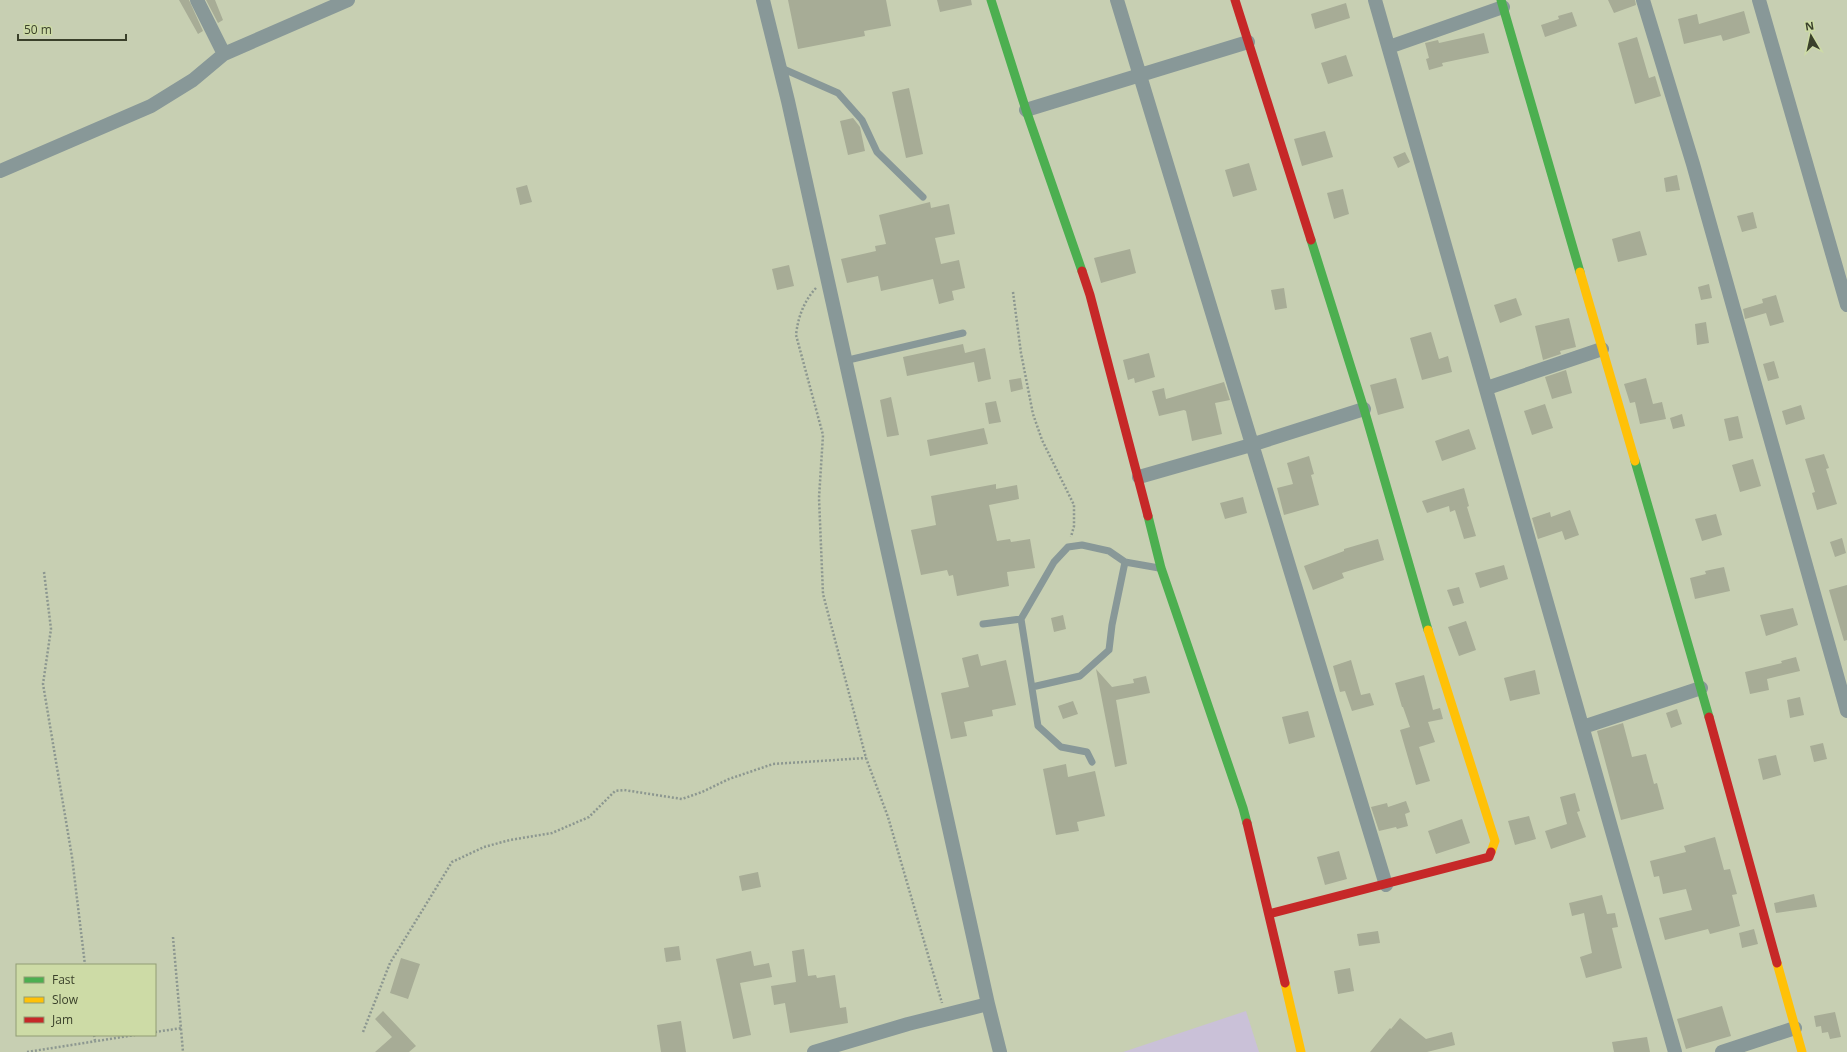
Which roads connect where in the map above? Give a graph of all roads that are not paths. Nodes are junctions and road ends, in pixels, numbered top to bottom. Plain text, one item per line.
1 (197, 0) edge
2 (348, 0) edge
3 (763, 0) edge
4 (990, 0) edge
5 (1117, 0) edge
6 (1234, 0) edge
7 (1375, 0) edge
8 (1643, 0) edge
9 (1759, 0) edge
10 (1502, 4) edge
11 (1248, 42) junction
12 (1389, 47) junction
13 (224, 54) junction
14 (779, 67) junction
15 (1141, 75) junction
16 (1026, 110) junction
17 (0, 171) edge
18 (923, 197) dead end
19 (1847, 305) edge
20 (963, 333) dead end
21 (1602, 349) junction
22 (844, 361) junction
23 (1487, 388) junction
24 (1364, 409) junction
25 (1251, 445) junction
26 (1139, 477) junction
27 (1125, 562) junction
28 (1161, 568) junction
29 (1021, 619) junction
30 (983, 624) dead end
31 (1032, 688) junction
32 (1701, 688) junction
33 (1847, 711) edge
34 (1583, 727) junction
35 (1092, 762) dead end
36 (1386, 885) junction
37 (1269, 914) junction
38 (988, 1004) junction
39 (1795, 1028) junction
40 (814, 1052) edge
41 (1000, 1052) edge
42 (1301, 1052) edge
43 (1675, 1052) edge
44 (1722, 1052) edge
45 (1802, 1052) edge

1 - 13 street
2 - 13 street
3 - 14 street
4 - 16 street
5 - 15 street
6 - 11 street
7 - 12 street
8 - 33 street
9 - 19 street
10 - 12 street
10 - 21 street
11 - 15 street
11 - 24 street
12 - 23 street
13 - 17 street
14 - 18 lane
14 - 22 street
15 - 16 street
15 - 25 street
16 - 26 street
20 - 22 lane
21 - 23 street
21 - 32 street
22 - 38 street
23 - 34 street
24 - 25 street
24 - 36 street
25 - 26 street
25 - 36 street
26 - 28 street
27 - 28 lane
27 - 29 lane
27 - 31 lane
28 - 37 street
29 - 30 lane
29 - 31 lane
31 - 35 lane
32 - 34 street
32 - 39 street
34 - 43 street
36 - 37 street
37 - 42 street
38 - 40 street
38 - 41 street
39 - 44 street
39 - 45 street

